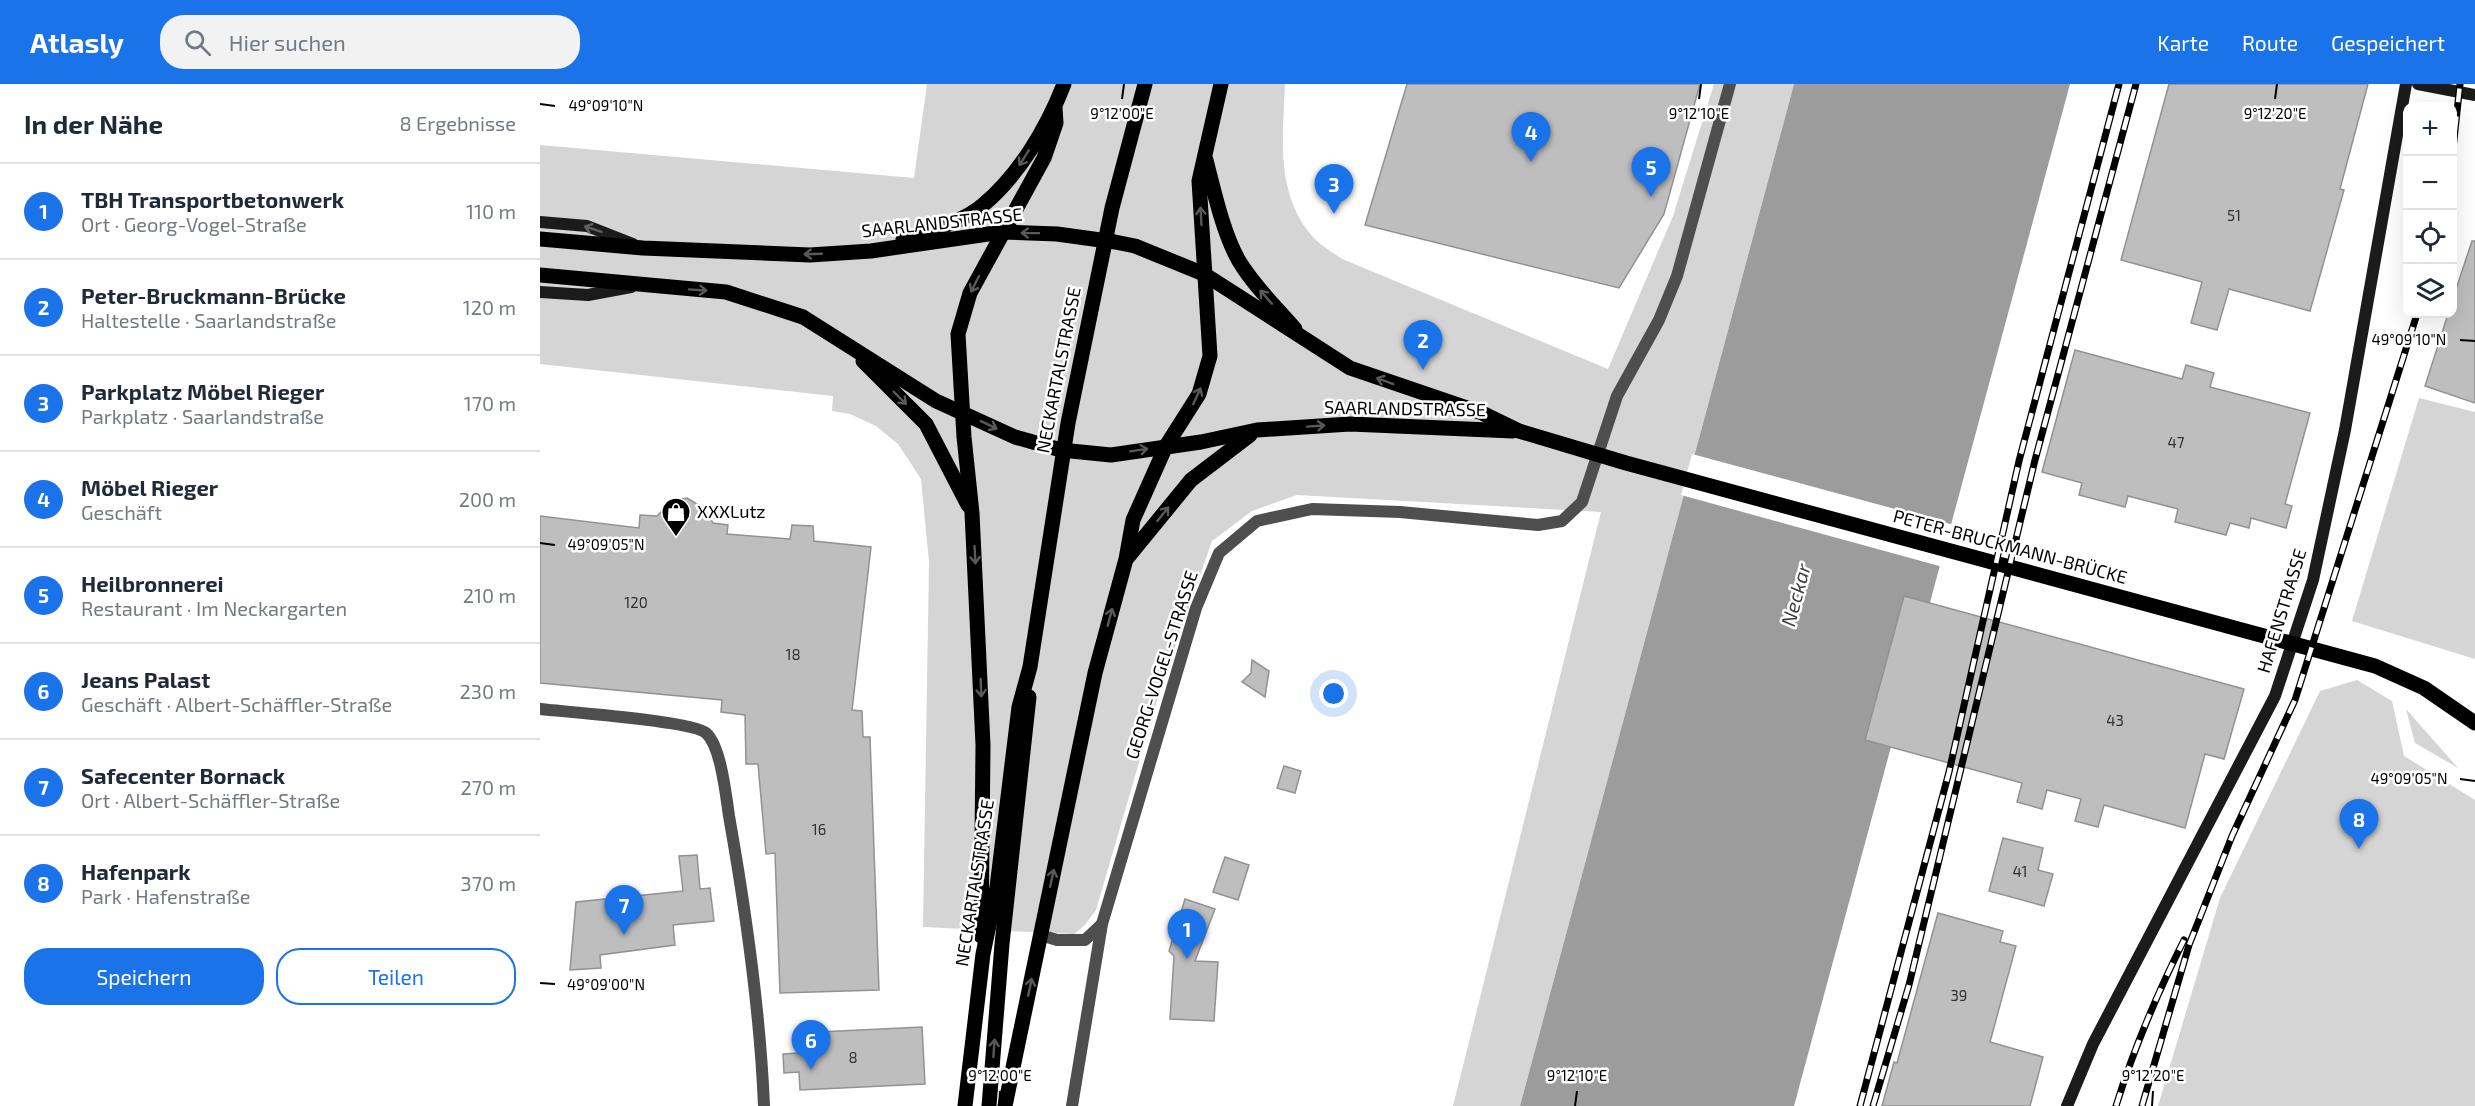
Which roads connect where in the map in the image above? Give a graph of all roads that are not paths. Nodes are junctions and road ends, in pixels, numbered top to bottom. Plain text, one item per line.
1 (1064, 84) edge
2 (1145, 84) edge
3 (1221, 84) edge
4 (1730, 84) edge
5 (2406, 84) edge
6 (2418, 84) edge
7 (2475, 95) edge
8 (1055, 108) junction
9 (1205, 157) junction
10 (540, 222) edge
11 (1002, 232) junction
12 (540, 239) edge
13 (643, 248) junction
14 (871, 251) junction
15 (1204, 274) junction
16 (540, 275) edge
17 (640, 286) junction
18 (540, 292) edge
19 (1305, 341) junction
20 (844, 342) junction
21 (963, 413) junction
22 (1257, 430) junction
23 (1519, 431) junction
24 (1543, 437) joint
25 (1166, 446) junction
26 (972, 513) junction
27 (1126, 559) junction
28 (1030, 667) junction
29 (540, 709) edge
30 (2475, 723) edge
31 (1102, 924) junction
32 (1040, 935) junction
33 (982, 954) junction
34 (764, 1106) edge
35 (965, 1106) edge
36 (989, 1106) edge
37 (1005, 1106) edge
38 (1072, 1106) edge
39 (2067, 1106) edge

1 - 8 main road
2 - 28 main road, NECKARTALSTRASSE
3 - 9 main road
4 - 31 street, GEORG-VOGEL-STRASSE
5 - 39 main road, HAFENSTRASSE
6 - 7 main road
8 - 11 main road
8 -> 14 main road
15 -> 9 main road
19 -> 9 main road
13 -> 10 main road
11 - 14 main road, SAARLANDSTRASSE
15 -> 11 main road, SAARLANDSTRASSE
11 -> 21 main road
12 - 13 main road, SAARLANDSTRASSE
14 -> 13 main road, SAARLANDSTRASSE
15 - 19 main road, SAARLANDSTRASSE
25 -> 15 main road
16 - 17 main road, SAARLANDSTRASSE
17 - 18 main road
17 -> 20 main road, SAARLANDSTRASSE
23 -> 19 main road, SAARLANDSTRASSE
20 - 21 main road, SAARLANDSTRASSE
20 -> 26 main road
21 -> 25 main road, SAARLANDSTRASSE
21 - 26 main road
22 -> 23 main road, SAARLANDSTRASSE
22 - 25 main road, SAARLANDSTRASSE
27 -> 22 main road
23 - 24 main road, SAARLANDSTRASSE
24 - 30 main road, PETER-BRUCKMANN-BRÜCKE
25 - 27 main road
26 -> 33 main road
32 -> 27 main road
28 - 33 main road, NECKARTALSTRASSE
36 -> 28 main road, NECKARTALSTRASSE
29 - 34 street
31 - 32 street
31 - 38 street, GEORG-VOGEL-STRASSE
37 -> 32 main road
33 - 35 main road, NECKARTALSTRASSE

